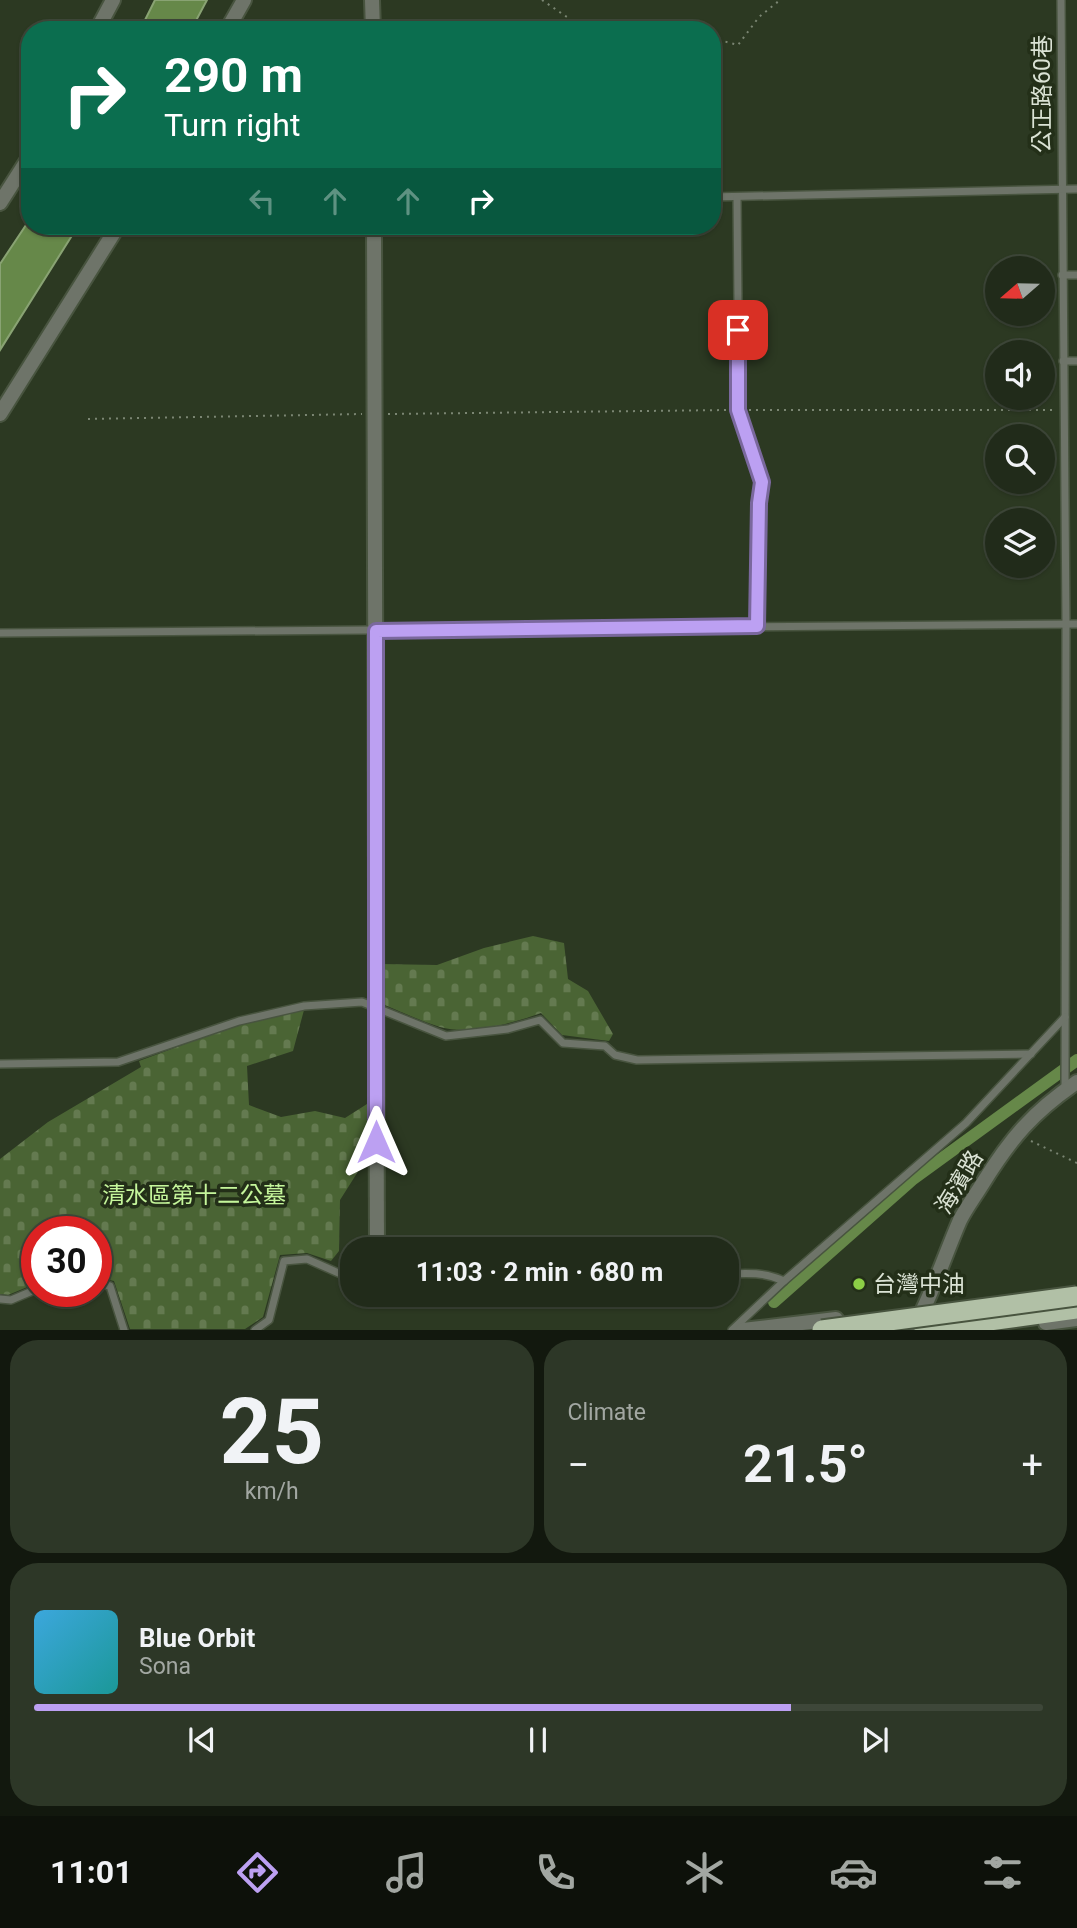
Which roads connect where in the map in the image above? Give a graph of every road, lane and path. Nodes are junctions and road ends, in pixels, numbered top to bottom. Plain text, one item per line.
1 (113, 0) edge
2 (244, 0) edge
3 (372, 0) edge
4 (542, 0) edge
5 (780, 0) edge
6 (1061, 0) edge
7 (102, 21) edge
8 (232, 21) edge
9 (373, 21) edge
10 (573, 21) edge
11 (721, 40) edge
12 (21, 170) edge
13 (1062, 188) junction
14 (1077, 189) edge
15 (721, 197) edge
16 (737, 197) junction
17 (0, 203) edge
18 (112, 235) edge
19 (374, 235) edge
20 (1062, 275) junction
21 (1077, 275) edge
22 (1063, 361) junction
23 (1077, 361) edge
24 (738, 410) junction
25 (1063, 410) junction
26 (0, 414) edge
27 (375, 414) junction
28 (89, 419) dead end
29 (1066, 624) junction
30 (1077, 624) edge
31 (757, 626) junction
32 (376, 631) junction
33 (0, 633) edge
34 (376, 1008) junction
35 (1065, 1020) junction
36 (1031, 1054) junction
37 (0, 1064) edge
38 (1069, 1083) edge
39 (1016, 1134) junction
40 (1077, 1163) edge
41 (377, 1237) edge
42 (340, 1274) edge
43 (739, 1274) edge
44 (784, 1281) junction
45 (1077, 1287) edge
46 (112, 1292) edge
47 (21, 1296) edge
48 (1077, 1296) edge
49 (0, 1299) edge
50 (1077, 1309) edge
51 (1077, 1319) edge
52 (924, 1320) edge
53 (124, 1329) edge
54 (255, 1329) edge
55 (732, 1329) edge
56 (743, 1329) edge
57 (822, 1329) edge
58 (913, 1329) edge
59 (996, 1329) edge

1 - 7 street
2 - 8 street
3 - 9 street
4 - 10 path
5 - 11 path
6 - 13 lane, 公正路60巷
12 - 17 street
13 - 14 lane
13 - 16 lane
13 - 20 lane, 公正路60巷
15 - 16 lane
16 - 24 lane
18 - 26 street
19 - 27 street
20 - 21 lane
20 - 22 lane, 公正路60巷
22 - 23 lane
22 - 25 lane, 公正路60巷
24 - 25 path
24 - 27 path
24 - 31 lane
25 - 29 lane, 公正路60巷
27 - 28 path
27 - 32 street
29 - 30 lane
29 - 31 lane
29 - 35 lane, 公正路60巷
31 - 32 lane
32 - 33 lane
32 - 34 street
34 - 36 lane
34 - 37 lane
34 - 41 street
35 - 36 lane
35 - 38 lane, 公正路60巷
36 - 44 lane
38 - 39 street, 海濱路
39 - 40 path
39 - 52 street, 海濱路
42 - 54 lane
43 - 44 lane
44 - 55 lane
45 - 52 street
46 - 53 lane
47 - 49 lane
48 - 57 highway, bridge
50 - 52 highway
51 - 59 street
52 - 56 street
52 - 58 street, 海濱路

